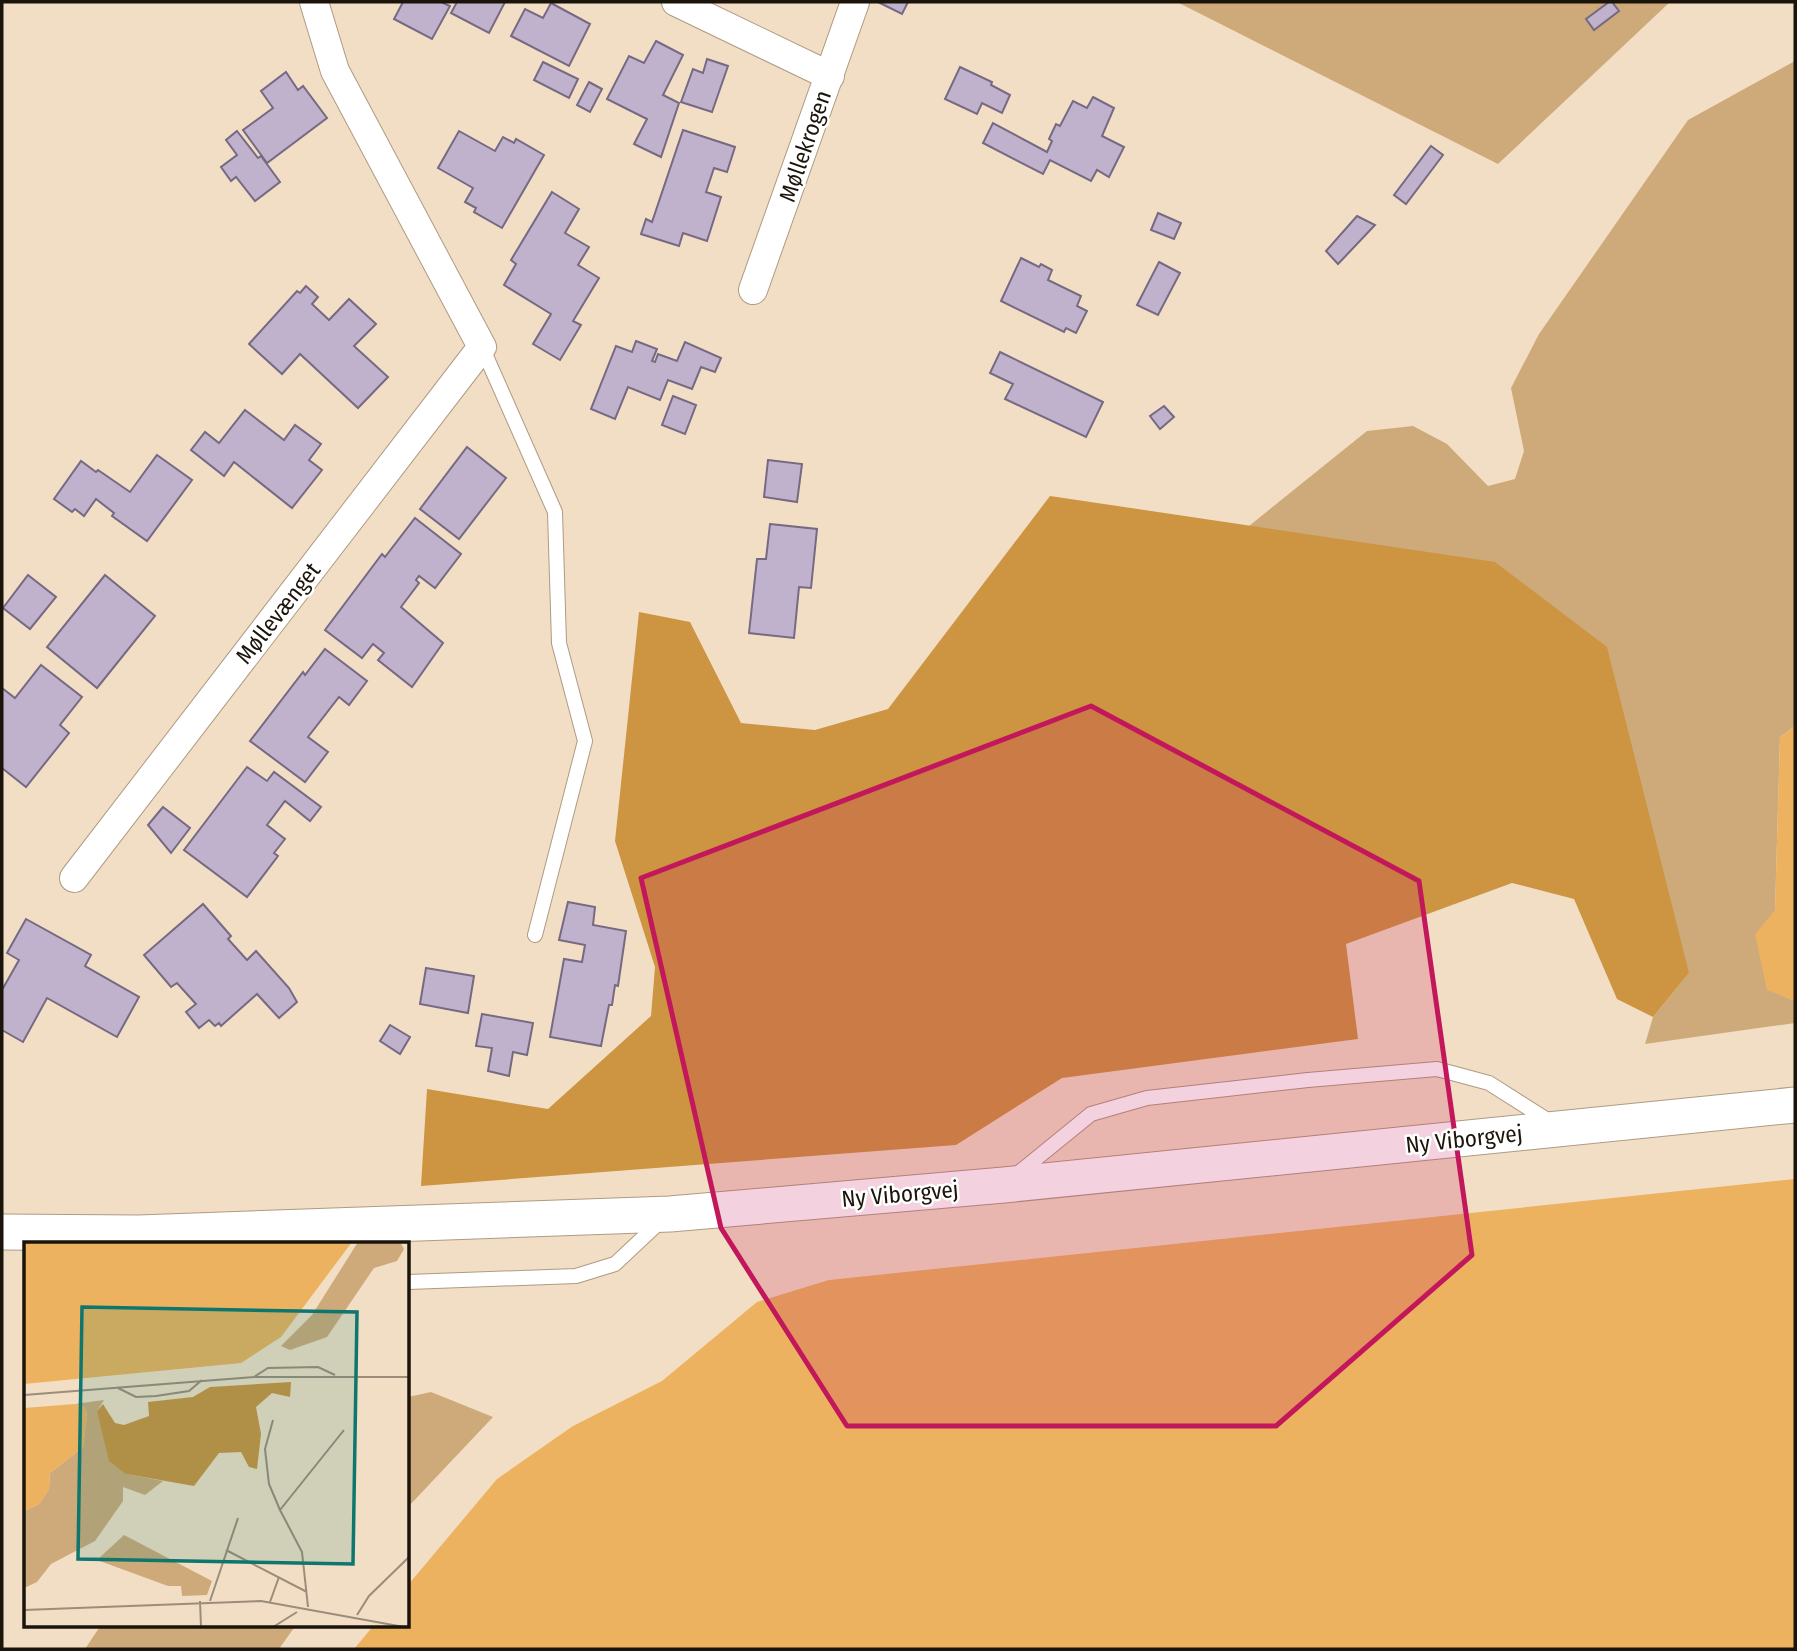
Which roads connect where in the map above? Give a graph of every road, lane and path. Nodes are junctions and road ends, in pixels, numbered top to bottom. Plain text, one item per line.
1 (314, 2) edge
2 (676, 2) edge
3 (855, 2) edge
4 (830, 76) junction
5 (753, 290) dead end
6 (482, 347) junction
7 (74, 878) dead end
8 (535, 935) dead end
9 (1795, 1105) edge
10 (1562, 1129) junction
11 (1004, 1185) junction
12 (670, 1214) junction
13 (2, 1231) edge
14 (146, 1238) edge
15 (410, 1282) edge

1 - 6 street
2 - 4 street
3 - 4 street, Møllekrogen
4 - 5 street, Møllekrogen
6 - 7 street, Møllevænget
6 - 8 lane
9 - 10 street, Ny Viborgvej
10 - 11 street, Ny Viborgvej
10 - 11 lane
11 - 12 street, Ny Viborgvej
12 - 14 street, Ny Viborgvej
12 - 15 lane
13 - 14 street, Ny Viborgvej

